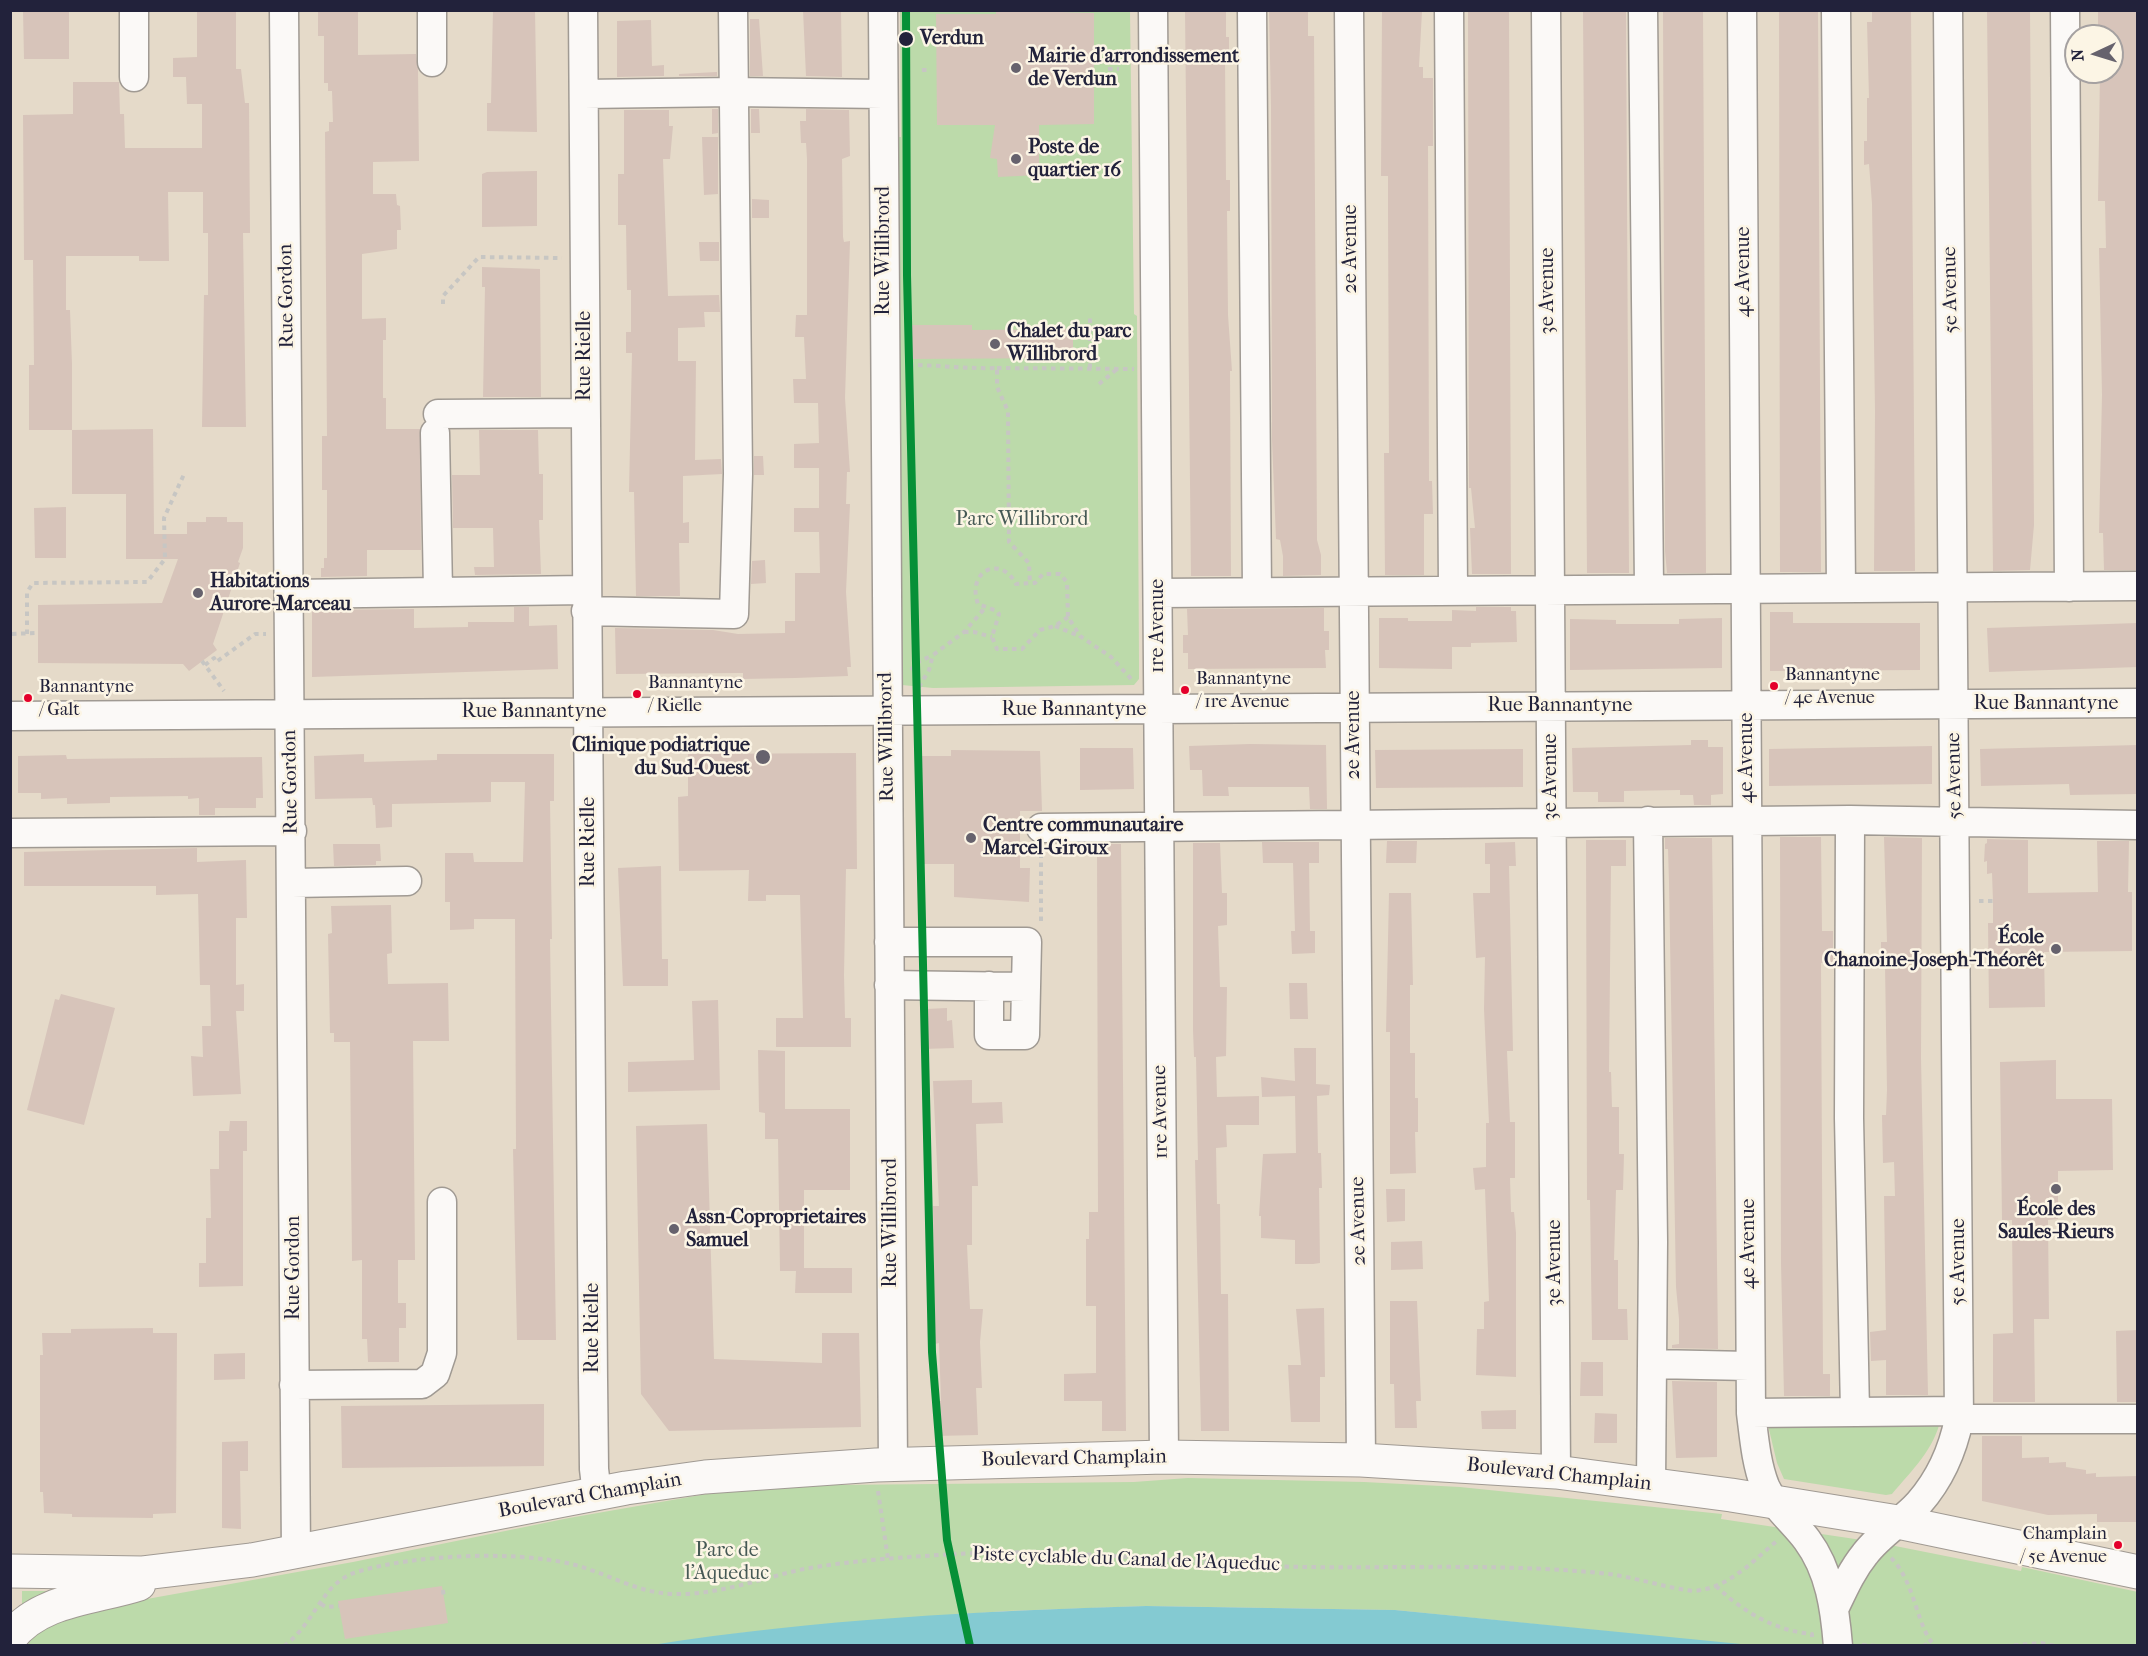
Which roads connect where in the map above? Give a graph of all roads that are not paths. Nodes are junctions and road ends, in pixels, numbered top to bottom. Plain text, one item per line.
1 (134, 10) edge
2 (284, 10) edge
3 (432, 10) edge
4 (584, 10) edge
5 (733, 10) edge
6 (883, 10) edge
7 (1153, 10) edge
8 (1252, 10) edge
9 (1349, 10) edge
10 (1449, 10) edge
11 (1546, 10) edge
12 (1643, 10) edge
13 (1742, 10) edge
14 (1836, 10) edge
15 (1948, 10) edge
16 (2065, 10) edge
17 (432, 62) dead end
18 (134, 77) dead end
19 (733, 92) junction
20 (584, 94) junction
21 (883, 94) junction
22 (585, 412) junction
23 (2138, 586) edge
24 (1746, 587) junction
25 (2069, 587) junction
26 (1550, 588) junction
27 (1649, 588) junction
28 (1841, 588) junction
29 (1954, 588) junction
30 (1453, 589) junction
31 (1353, 590) junction
32 (438, 591) junction
33 (1257, 591) junction
34 (1158, 593) junction
35 (290, 594) junction
36 (586, 601) junction
37 (2138, 703) edge
38 (1955, 704) junction
39 (1747, 705) junction
40 (1551, 706) junction
41 (1354, 707) junction
42 (1158, 709) junction
43 (588, 711) junction
44 (887, 711) junction
45 (291, 713) junction
46 (10, 717) edge
47 (1850, 820) junction
48 (1648, 821) junction
49 (1747, 821) junction
50 (1551, 822) junction
51 (1956, 822) junction
52 (1355, 825) junction
53 (2138, 825) edge
54 (1158, 826) junction
55 (1041, 828) road end
56 (292, 831) junction
57 (10, 833) edge
58 (407, 881) dead end
59 (292, 883) junction
60 (889, 942) junction
61 (889, 985) junction
62 (989, 986) junction
63 (1026, 987) junction
64 (442, 1202) dead end
65 (1653, 1364) junction
66 (1749, 1366) junction
67 (294, 1385) junction
68 (1855, 1412) junction
69 (1751, 1413) junction
70 (1960, 1415) junction
71 (2138, 1419) edge
72 (1164, 1457) junction
73 (1361, 1460) junction
74 (1556, 1472) junction
75 (886, 1474) junction
76 (1651, 1484) junction
77 (597, 1494) junction
78 (1774, 1502) junction
79 (1898, 1522) junction
80 (296, 1553) junction
81 (190, 1568) junction
82 (10, 1571) edge
83 (2138, 1572) edge
84 (1835, 1607) junction
85 (10, 1638) edge
86 (1850, 1645) edge

1 - 18 street
2 - 35 street, Rue Gordon
3 - 17 street
4 - 20 street, Rue Rielle
5 - 19 street
6 - 21 street, Rue Willibrord
7 - 34 street, 1re Avenue
8 - 33 street
9 - 31 street, 2e Avenue
10 - 30 street
11 - 26 street, 3e Avenue
12 - 27 street
13 - 24 street, 4e Avenue
14 - 28 street
15 - 29 street, 5e Avenue
16 - 25 street
19 - 20 street
19 - 21 street
19 - 36 street
20 - 22 street, Rue Rielle
21 - 44 street, Rue Willibrord
22 - 32 street
22 - 36 street, Rue Rielle
23 - 25 street
24 - 27 street
24 - 28 street
24 - 39 street, 4e Avenue
25 - 29 street
26 - 27 street
26 - 30 street
26 - 40 street, 3e Avenue
28 - 29 street
29 - 38 street, 5e Avenue
30 - 31 street
31 - 33 street
31 - 41 street, 2e Avenue
32 - 35 street
32 - 36 street
33 - 34 street
34 - 42 street, 1re Avenue
35 - 45 street, Rue Gordon
36 - 43 street, Rue Rielle
37 - 38 street, Rue Bannantyne
38 - 39 street, Rue Bannantyne
38 - 51 street, 5e Avenue
39 - 40 street, Rue Bannantyne
39 - 49 street, 4e Avenue
40 - 41 street, Rue Bannantyne
40 - 50 street, 3e Avenue
41 - 42 street, Rue Bannantyne
41 - 52 street, 2e Avenue
42 - 44 street, Rue Bannantyne
42 - 54 street, 1re Avenue
43 - 44 street, Rue Bannantyne
43 - 45 street, Rue Bannantyne
43 - 77 street, Rue Rielle
44 - 60 street, Rue Willibrord
45 - 46 street, Rue Bannantyne
45 - 56 street, Rue Gordon
47 - 49 street
47 - 51 street
47 - 68 street
48 - 49 street
48 - 50 street
48 - 65 street
49 - 66 street, 4e Avenue
50 - 52 street
50 - 74 street, 3e Avenue
51 - 53 street
51 - 70 street, 5e Avenue
52 - 54 street
52 - 73 street, 2e Avenue
54 - 55 street
54 - 72 street, 1re Avenue
56 - 57 street
56 - 59 street, Rue Gordon
58 - 59 street
59 - 67 street, Rue Gordon
60 - 61 street, Rue Willibrord
60 - 63 street
61 - 62 street
61 - 75 street, Rue Willibrord
62 - 63 street
62 - 63 street
64 - 67 street
65 - 66 street
65 - 76 street
66 - 69 street, 4e Avenue
67 - 80 street, Rue Gordon
68 - 69 street
68 - 70 street
69 - 78 street, 4e Avenue
70 - 71 street
70 - 79 street, 5e Avenue
72 - 73 main road, Boulevard Champlain
72 - 75 main road, Boulevard Champlain
73 - 74 main road, Boulevard Champlain
74 - 76 main road, Boulevard Champlain
75 - 77 main road, Boulevard Champlain
76 - 78 main road, Boulevard Champlain
77 - 80 main road, Boulevard Champlain
78 - 79 main road, Boulevard Champlain
78 - 84 street, 4e Avenue
79 - 83 main road, Boulevard Champlain
79 - 84 street, 5e Avenue
80 - 81 main road, Boulevard Champlain
81 - 82 main road, Boulevard Champlain
81 - 85 main road
84 - 86 street, 4e Avenue

